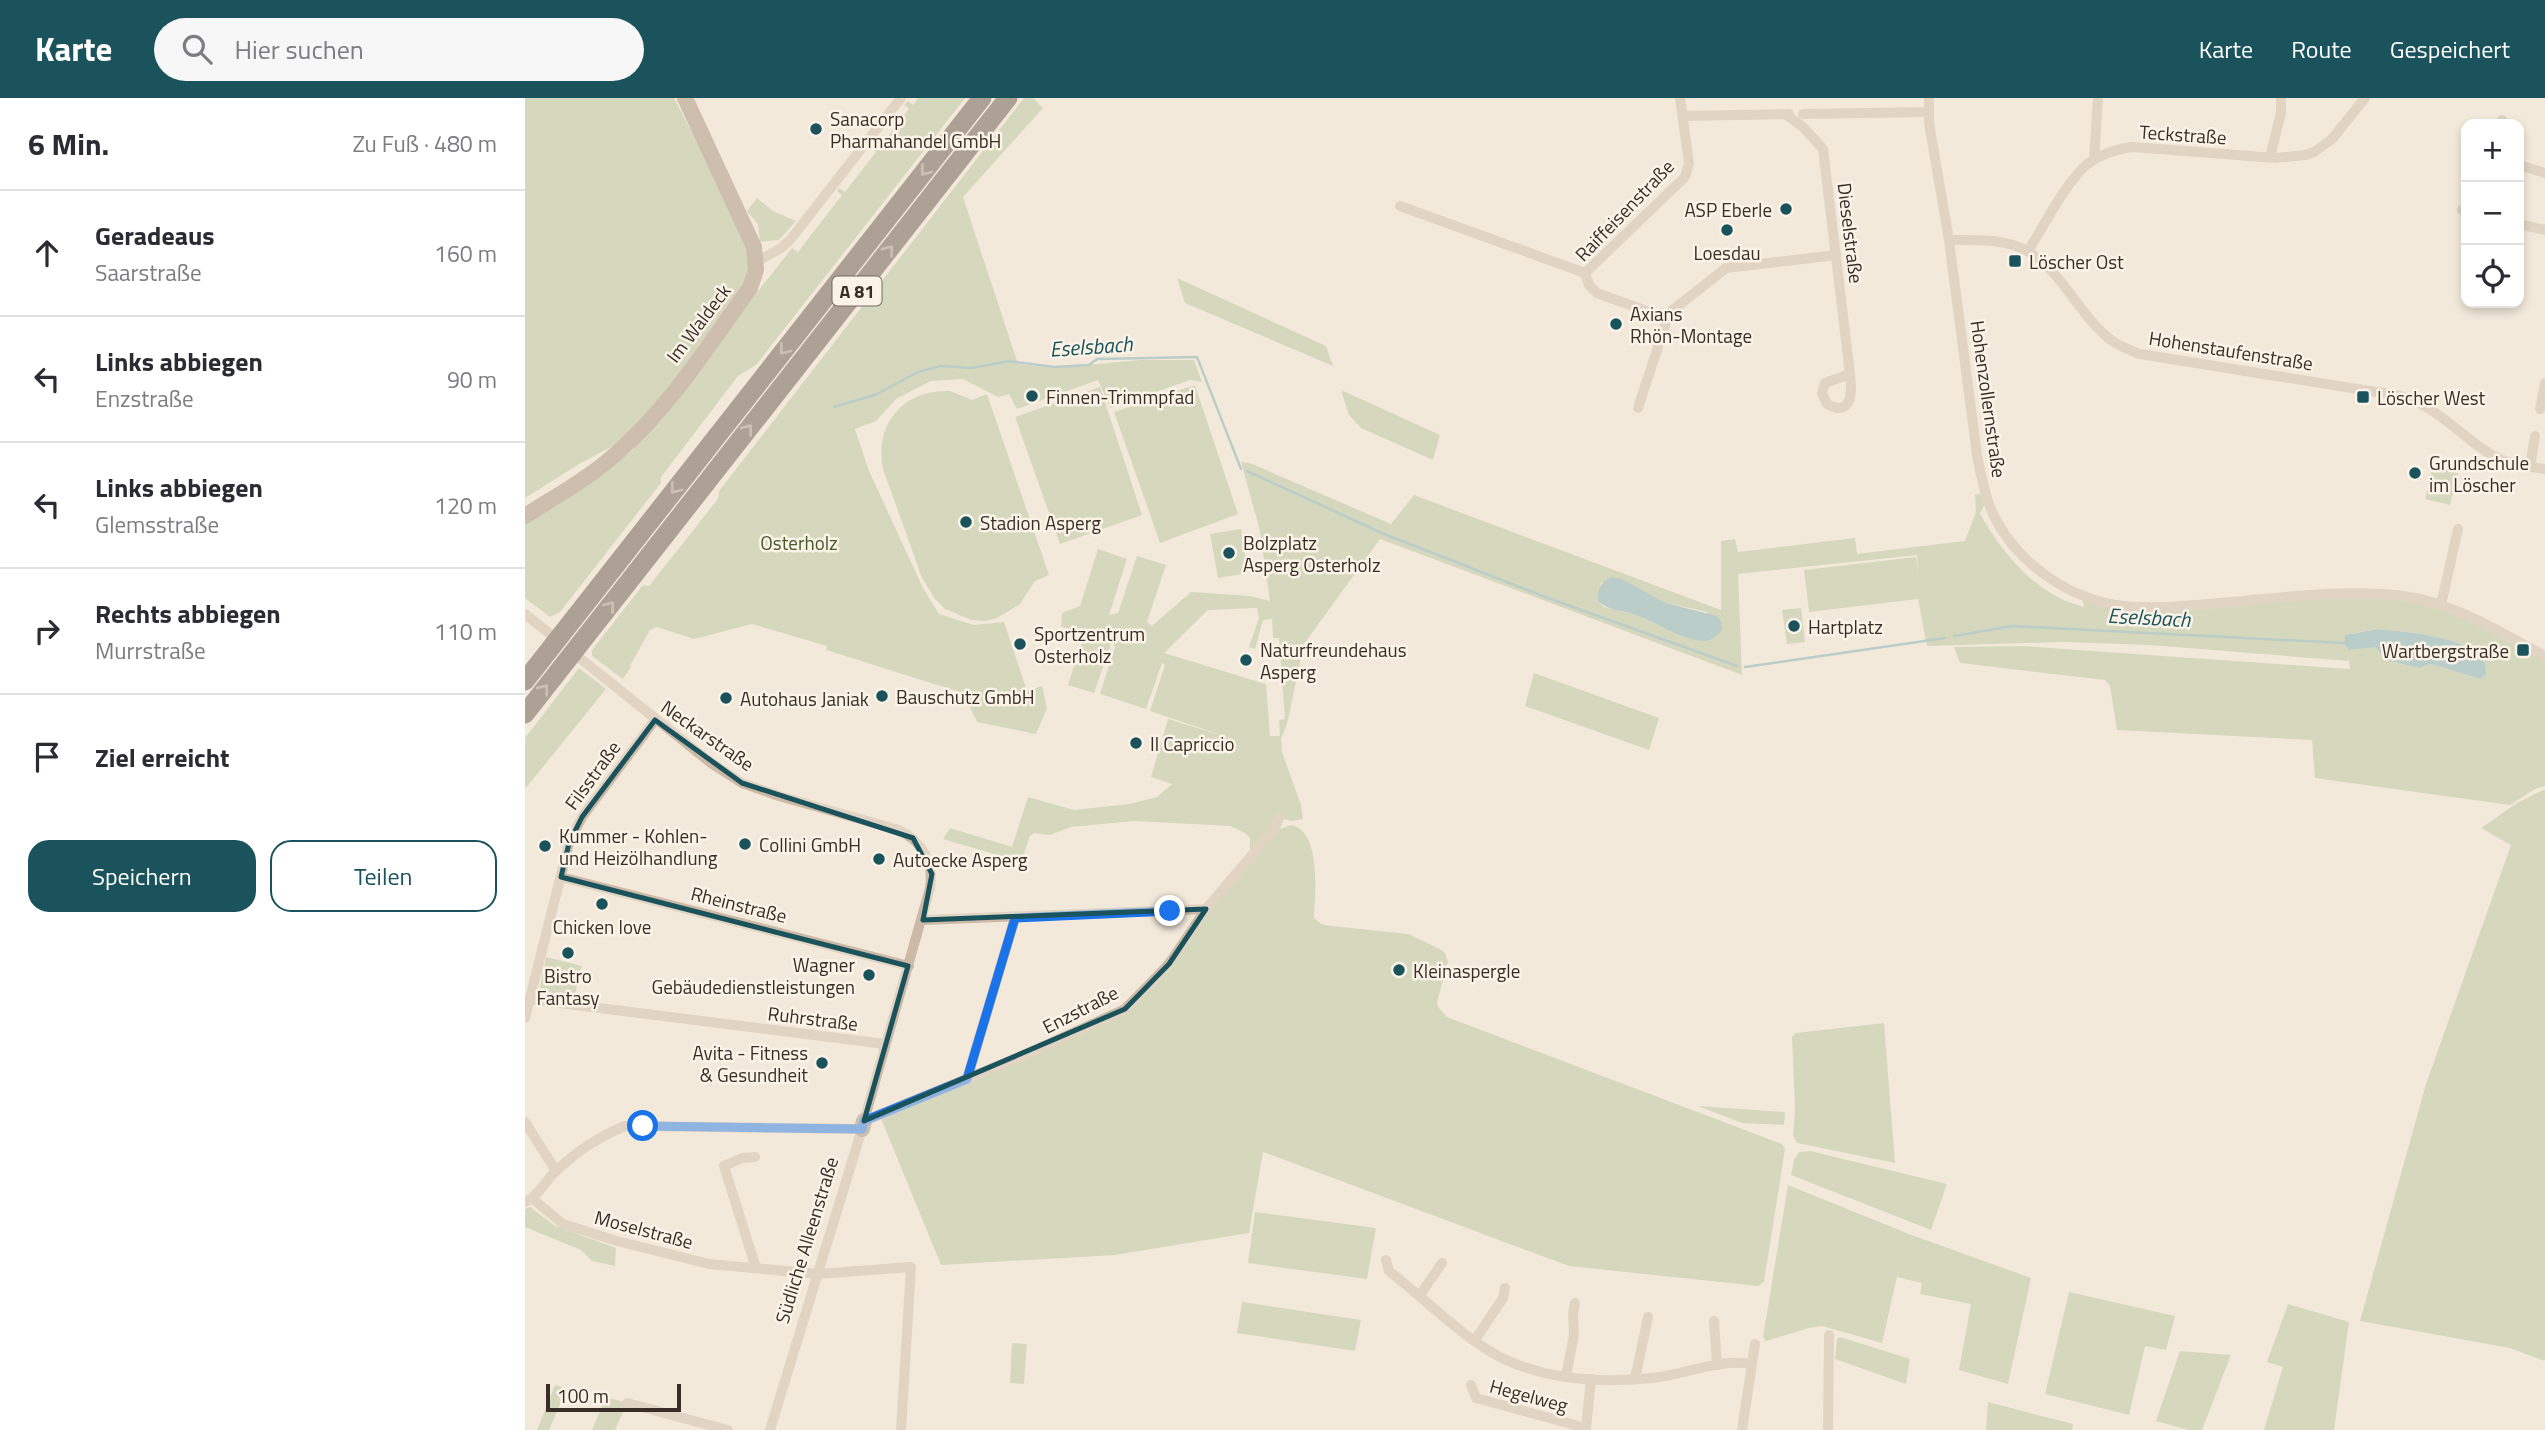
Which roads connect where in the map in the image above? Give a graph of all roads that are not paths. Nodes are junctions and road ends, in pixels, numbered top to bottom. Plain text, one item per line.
1 (685, 98) edge
2 (901, 98) edge
3 (982, 98) edge
4 (1008, 98) edge
5 (1680, 98) edge
6 (1929, 98) edge
7 (2098, 98) edge
8 (2281, 98) edge
9 (2361, 99) edge
10 (1929, 112) junction
11 (1795, 114) junction
12 (1683, 116) junction
13 (2270, 157) junction
14 (2094, 160) junction
15 (2524, 167) edge
16 (2545, 173) edge
17 (1399, 206) dead end
18 (2524, 225) edge
19 (2545, 230) edge
20 (1949, 240) junction
21 (2028, 251) junction
22 (1836, 255) junction
23 (756, 262) junction
24 (1585, 273) junction
25 (1669, 313) junction
26 (1850, 374) dead end
27 (2545, 383) edge
28 (1637, 408) dead end
29 (2540, 409) dead end
30 (2535, 436) dead end
31 (2530, 467) junction
32 (2545, 469) edge
33 (525, 516) edge
34 (2458, 529) dead end
35 (2441, 605) junction
36 (527, 616) edge
37 (2545, 656) edge
38 (525, 681) edge
39 (525, 714) edge
40 (655, 720) junction
41 (1279, 818) dead end
42 (928, 860) joint
43 (561, 877) junction
44 (1206, 909) junction
45 (1015, 918) junction
46 (923, 920) junction
47 (908, 966) junction
48 (528, 999) junction
49 (525, 1018) edge
50 (885, 1044) junction
51 (967, 1079) junction
52 (525, 1122) edge
53 (863, 1125) junction
54 (755, 1157) dead end
55 (557, 1171) junction
56 (529, 1200) edge
57 (1386, 1260) dead end
58 (1442, 1263) dead end
59 (756, 1268) junction
60 (818, 1274) junction
61 (1505, 1288) dead end
62 (1419, 1295) junction
63 (1575, 1303) dead end
64 (1647, 1317) dead end
65 (1714, 1321) dead end
66 (1829, 1335) dead end
67 (1475, 1340) junction
68 (1755, 1344) dead end
69 (1752, 1364) junction
70 (1717, 1365) junction
71 (1566, 1376) junction
72 (1591, 1379) junction
73 (1635, 1379) junction
74 (1471, 1385) dead end
75 (627, 1403) dead end
76 (1586, 1429) edge
77 (728, 1430) edge
78 (770, 1430) edge
79 (901, 1430) edge
80 (1742, 1430) edge
81 (1828, 1430) edge

1 - 23 street
2 - 23 street
3 -> 38 highway, A 81
39 -> 4 highway, A 81
5 - 12 street, Raiffeisenstraße
6 - 10 street, Hohenzollernstraße
7 - 14 street
8 - 13 street
9 - 13 street, Teckstraße
10 - 11 street
10 - 20 street, Hohenzollernstraße
11 - 12 street
11 - 22 street, Dieselstraße
12 - 24 street, Raiffeisenstraße
13 - 14 street, Teckstraße
14 - 21 street, Teckstraße
15 - 16 street
17 - 24 street
18 - 19 street
20 - 21 street, Hohenstaufenstraße
20 - 35 street, Hohenzollernstraße
21 - 31 street, Hohenstaufenstraße
22 - 25 street
22 - 26 street, Dieselstraße
23 - 33 street, Im Waldeck
24 - 25 street, Raiffeisenstraße
25 - 28 street
27 - 29 street
30 - 31 street
31 - 32 street, Hohenstaufenstraße
34 - 35 street
35 - 37 street, Hohenzollernstraße
36 - 40 street, Neckarstraße
40 - 42 street, Neckarstraße
40 - 43 street, Filsstraße
41 - 44 street, Enzstraße
42 - 46 street, Südliche Alleenstraße
43 - 47 street, Rheinstraße
43 - 48 street, Filsstraße
44 - 45 street
44 - 51 street, Enzstraße
45 - 46 street
45 - 51 street
46 - 47 street, Südliche Alleenstraße
47 - 50 street, Südliche Alleenstraße
48 - 49 street, Filsstraße
48 - 50 street, Ruhrstraße
50 - 53 street, Südliche Alleenstraße
51 - 53 street, Enzstraße
52 - 55 street
53 - 55 street
53 - 60 street, Südliche Alleenstraße
54 - 59 street
55 - 56 street
56 - 59 street, Moselstraße
57 - 62 street
58 - 62 street
59 - 60 street, Moselstraße
60 - 78 street, Südliche Alleenstraße
60 - 79 street, Moselstraße
61 - 67 street
62 - 67 street
63 - 71 street
64 - 73 street
65 - 70 street
66 - 81 street
67 - 71 street
68 - 69 street
69 - 70 street
69 - 80 street
70 - 73 street
71 - 72 street
72 - 73 street
72 - 76 street, Hegelweg
74 - 76 street, Hegelweg
75 - 77 street

